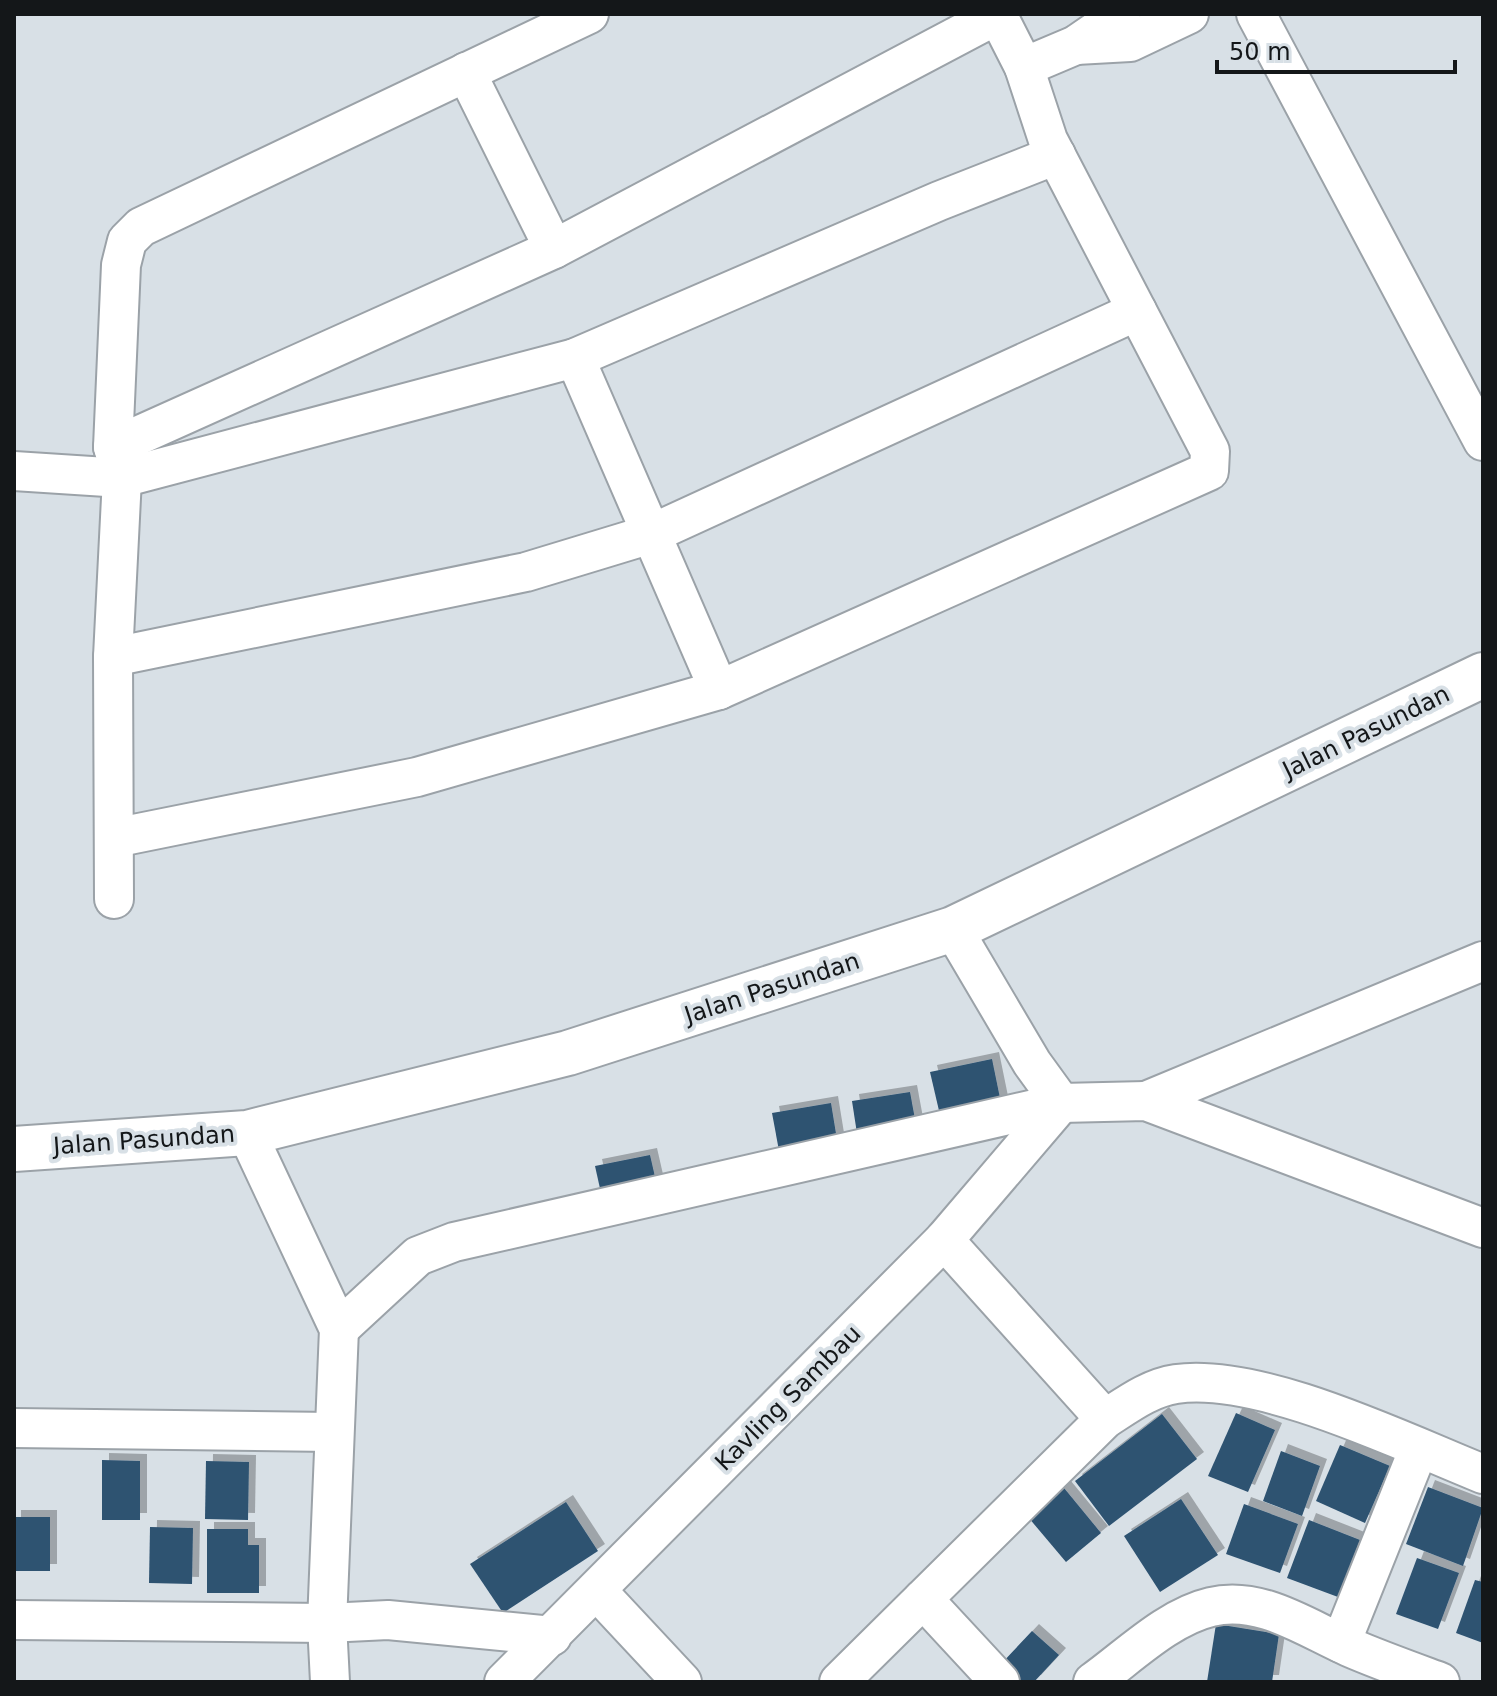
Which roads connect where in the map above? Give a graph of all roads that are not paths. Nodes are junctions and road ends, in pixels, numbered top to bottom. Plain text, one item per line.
1 (589, 14) edge
2 (997, 14) edge
3 (1121, 14) edge
4 (1189, 14) edge
5 (1256, 14) edge
6 (1076, 45) junction
7 (1024, 67) junction
8 (466, 72) junction
9 (1056, 155) junction
10 (554, 249) junction
11 (1137, 311) junction
12 (575, 358) junction
13 (1483, 441) edge
14 (118, 463) junction
15 (14, 471) edge
16 (651, 534) junction
17 (113, 657) junction
18 (1483, 675) edge
19 (719, 690) junction
20 (114, 838) junction
21 (114, 899) dead end
22 (953, 929) junction
23 (1483, 961) edge
24 (1146, 1101) junction
25 (1061, 1103) junction
26 (247, 1133) junction
27 (14, 1149) edge
28 (1483, 1228) edge
29 (944, 1240) junction
30 (339, 1329) junction
31 (1105, 1419) junction
32 (14, 1428) edge
33 (332, 1432) junction
34 (1419, 1448) junction
35 (1483, 1474) edge
36 (597, 1591) junction
37 (923, 1599) junction
38 (14, 1620) edge
39 (327, 1623) junction
40 (552, 1636) junction
41 (1341, 1643) junction
42 (330, 1682) edge
43 (504, 1682) edge
44 (682, 1682) edge
45 (839, 1682) edge
46 (1000, 1682) edge
47 (1093, 1682) edge
48 (1440, 1682) edge

1 - 8 street
2 - 7 street
2 - 10 street
3 - 6 street
4 - 6 street
5 - 13 street
6 - 7 street
7 - 9 street
8 - 10 street
8 - 14 street
9 - 11 street
9 - 12 street
10 - 14 street
11 - 16 street
11 - 19 street
12 - 14 street
12 - 16 street
14 - 15 street
14 - 17 street
16 - 17 street
16 - 19 street
17 - 20 street
18 - 22 street, Jalan Pasundan
19 - 20 street
20 - 21 street
22 - 25 street
22 - 26 street, Jalan Pasundan
23 - 24 street
24 - 25 street
24 - 28 street
25 - 29 street, Kavling Sambau
25 - 30 street
26 - 27 street, Jalan Pasundan
26 - 30 street
29 - 31 street
29 - 36 street, Kavling Sambau
30 - 33 street
31 - 34 street
31 - 37 street
32 - 33 street
33 - 39 street
34 - 35 street
34 - 41 street
36 - 40 street, Kavling Sambau
36 - 44 street
37 - 45 street
37 - 46 street
38 - 39 street
39 - 40 street
39 - 42 street
40 - 43 street, Kavling Sambau
41 - 47 street
41 - 48 street

